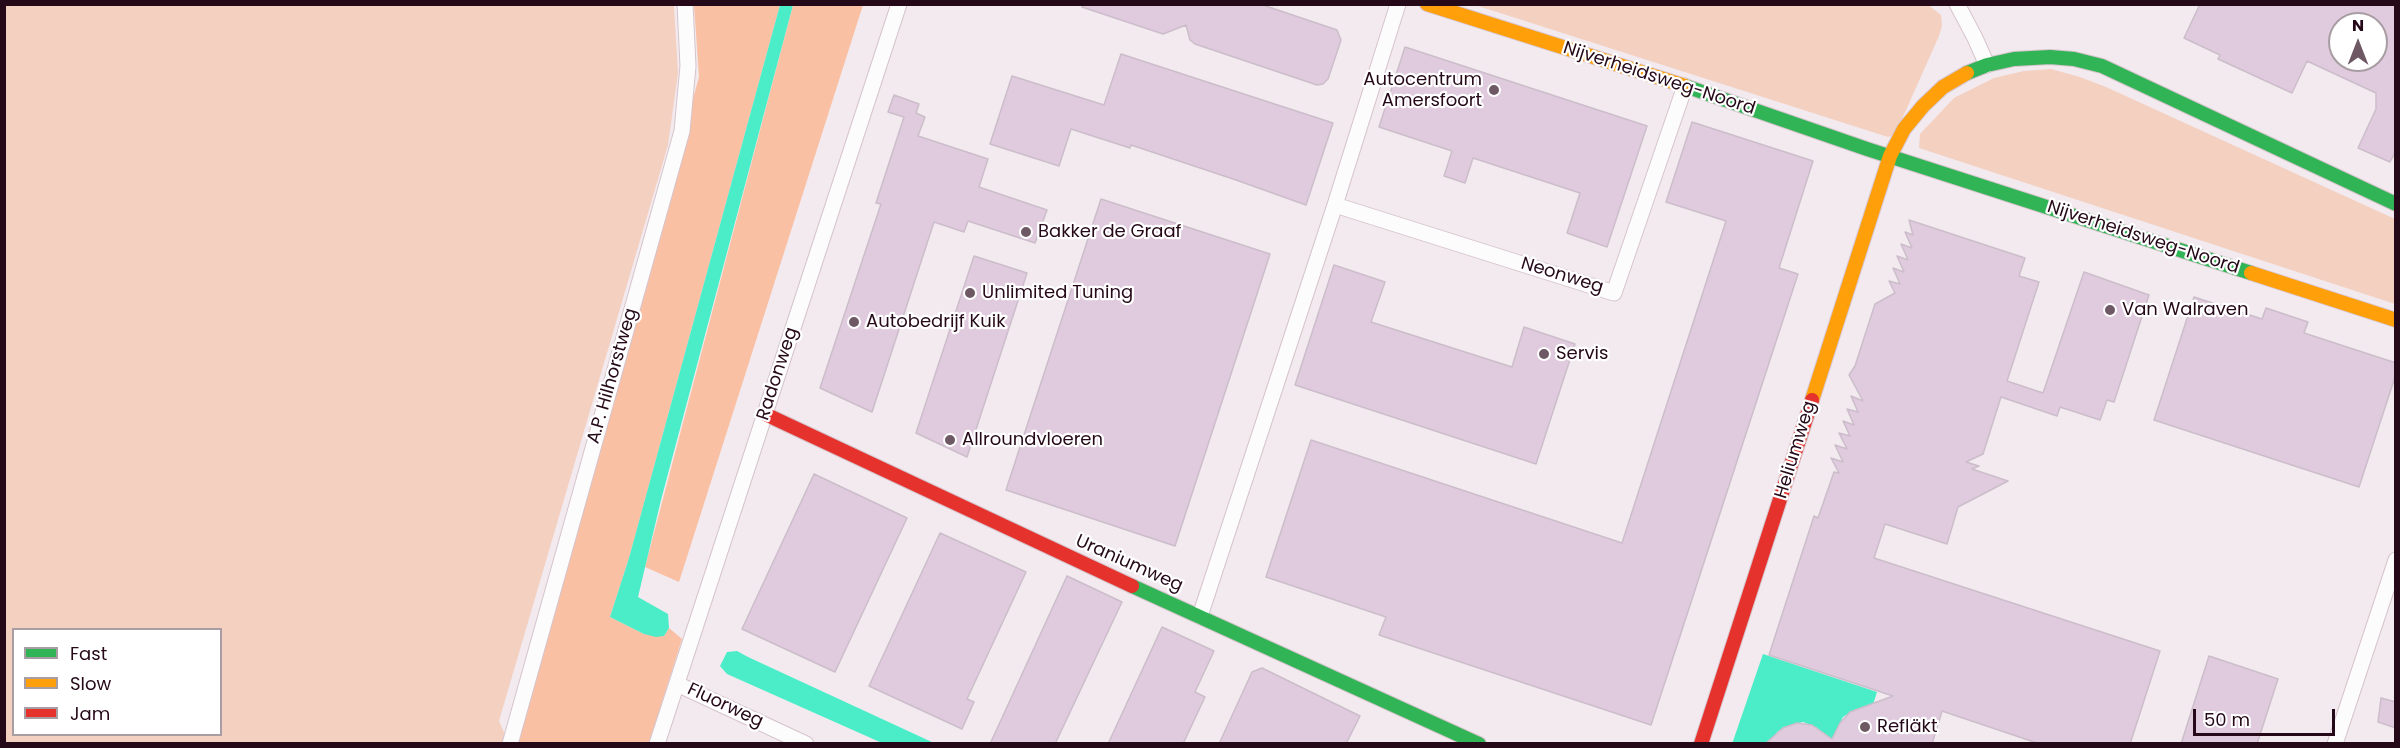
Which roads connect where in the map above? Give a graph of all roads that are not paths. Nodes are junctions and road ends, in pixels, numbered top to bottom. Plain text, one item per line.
1 (685, 4) edge
2 (899, 4) edge
3 (1398, 4) edge
4 (1427, 4) edge
5 (1959, 5) edge
6 (1986, 65) junction
7 (1685, 86) junction
8 (1890, 156) junction
9 (2396, 204) edge
10 (1335, 205) junction
11 (2396, 320) edge
12 (765, 414) junction
13 (2396, 560) edge
14 (1200, 616) junction
15 (677, 684) junction
16 (510, 744) edge
17 (657, 744) edge
18 (806, 744) edge
19 (1479, 744) edge
20 (1701, 744) edge
21 (2335, 744) edge

1 - 16 street, A.P. Hilhorstweg
2 - 12 street, Radonweg
3 - 10 street
4 - 7 street, Nijverheidsweg-Noord
5 - 6 street
6 - 8 street
6 - 9 street
7 - 8 street, Nijverheidsweg-Noord
7 - 10 street, Neonweg
8 - 11 street, Nijverheidsweg-Noord
8 - 20 street, Heliumweg
10 - 14 street
12 - 14 street, Uraniumweg
12 - 15 street, Radonweg
13 - 21 street
14 - 19 street, Uraniumweg
15 - 17 street, Radonweg
15 - 18 street, Fluorweg

